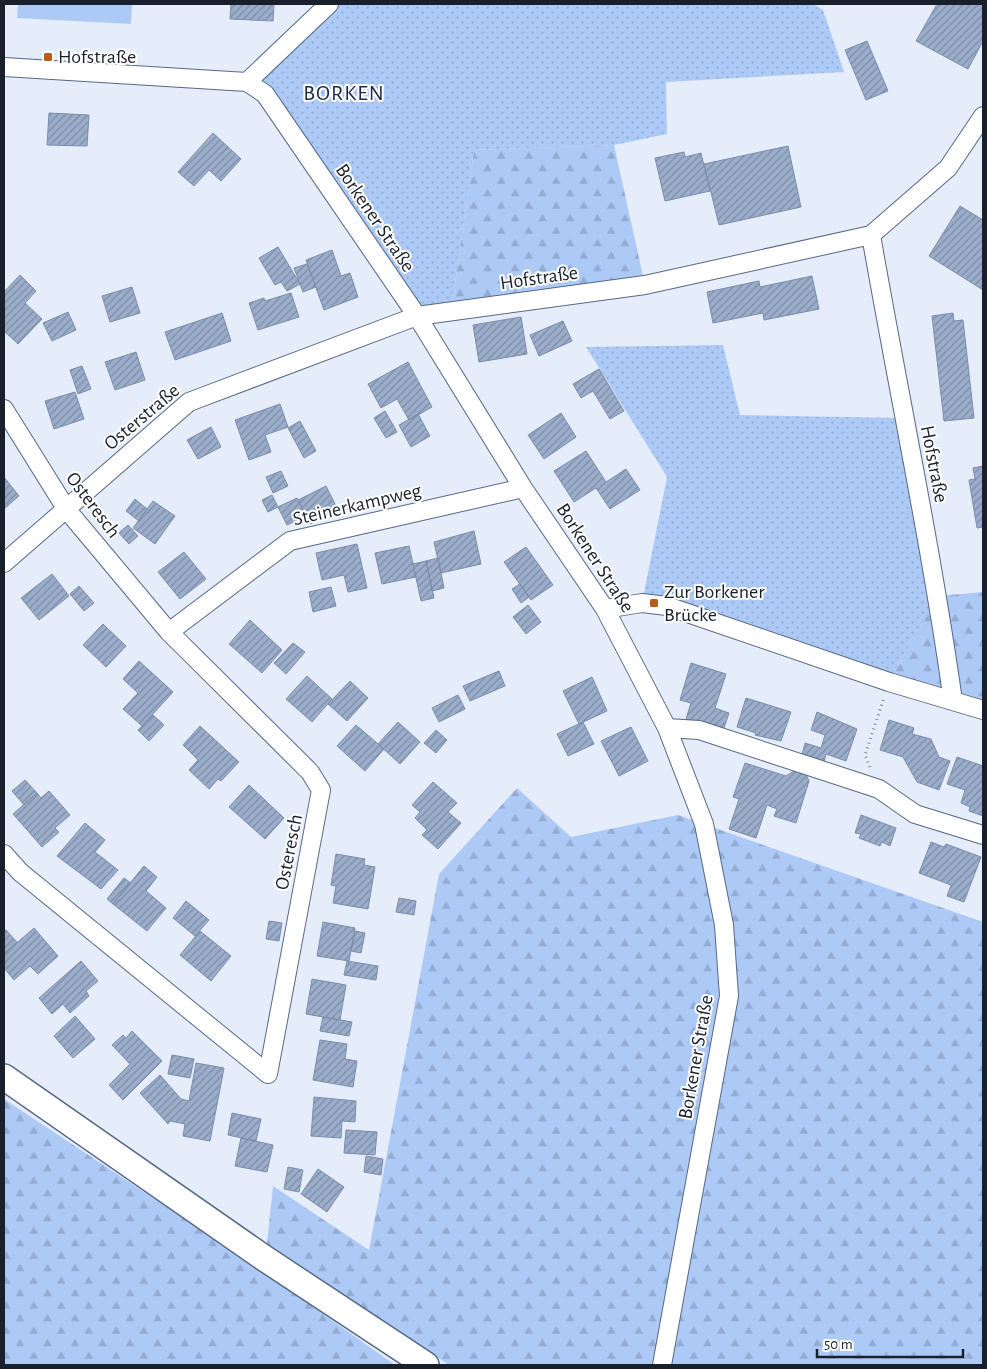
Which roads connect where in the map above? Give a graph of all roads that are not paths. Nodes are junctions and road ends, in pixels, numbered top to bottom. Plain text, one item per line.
1 (329, 4) edge
2 (4, 67) edge
3 (247, 82) junction
4 (983, 116) edge
5 (871, 235) junction
6 (417, 316) junction
7 (4, 409) edge
8 (523, 488) junction
9 (67, 510) junction
10 (4, 562) edge
11 (605, 609) junction
12 (169, 632) junction
13 (953, 701) junction
14 (983, 710) edge
15 (667, 728) junction
16 (983, 835) edge
17 (4, 854) edge
18 (4, 1077) edge
19 (426, 1365) edge
20 (662, 1365) edge

1 - 3 street
2 - 3 street
3 - 6 street, Borkener Straße
4 - 5 street, Hofstraße
5 - 6 street, Hofstraße
5 - 13 street, Hofstraße
6 - 8 street, Borkener Straße
6 - 9 street, Osterstraße
7 - 9 street, Osteresch
8 - 11 street, Borkener Straße
8 - 12 street, Steinerkampweg
9 - 10 street, Osterstraße
9 - 12 street, Osteresch
11 - 13 street
11 - 15 street, Borkener Straße
12 - 17 street, Osteresch
13 - 14 street
15 - 16 street
15 - 20 street, Borkener Straße
18 - 19 street

